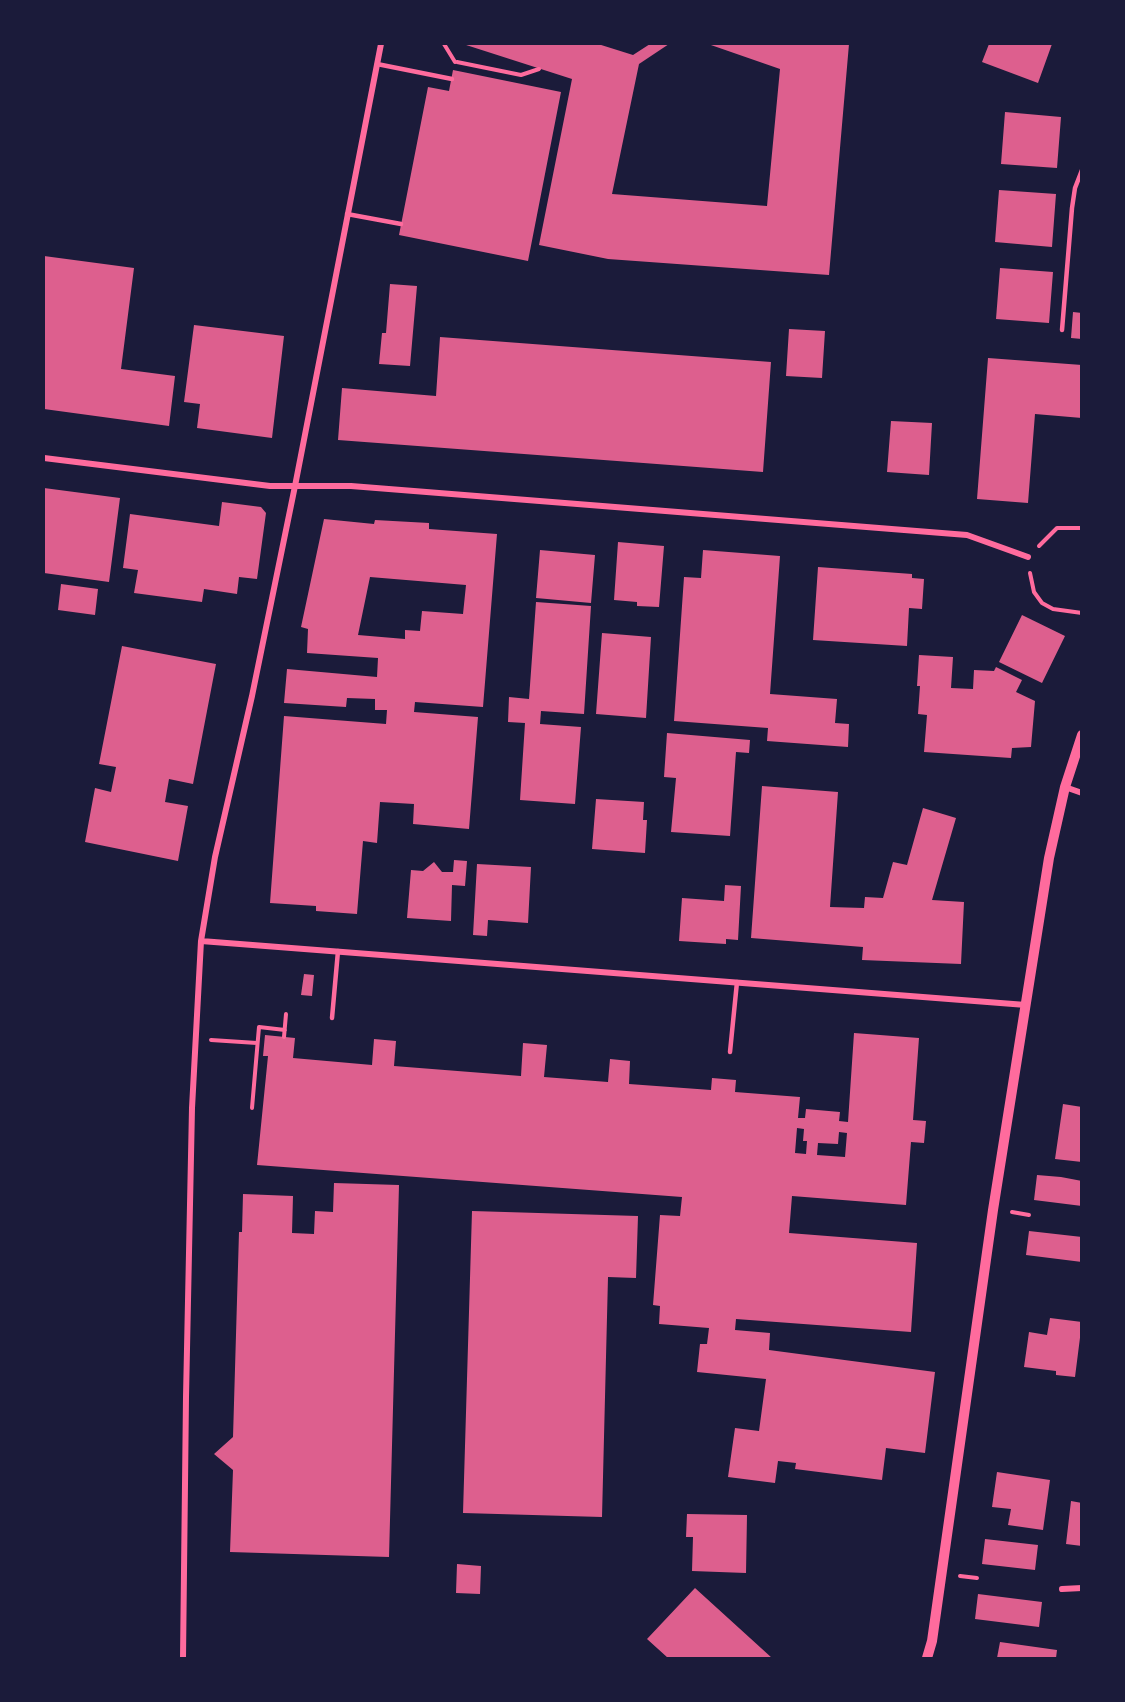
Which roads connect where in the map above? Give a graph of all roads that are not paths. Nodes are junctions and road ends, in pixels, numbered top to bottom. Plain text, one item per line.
1 (381, 44) edge
2 (377, 64) junction
3 (452, 80) dead end
4 (1082, 170) edge
5 (347, 213) junction
6 (401, 224) dead end
7 (1062, 330) dead end
8 (44, 458) edge
9 (295, 486) junction
10 (1028, 557) road end
11 (1082, 735) edge
12 (1065, 787) junction
13 (1082, 793) edge
14 (201, 941) junction
15 (338, 951) junction
16 (736, 982) junction
17 (1026, 1005) junction
18 (332, 1018) dead end
19 (730, 1052) dead end
20 (1082, 1588) edge
21 (1062, 1589) dead end
22 (183, 1659) edge
23 (927, 1659) edge

1 - 2 street
2 - 3 lane
2 - 5 street
4 - 7 lane
5 - 6 lane
5 - 9 street
8 - 9 street
9 - 10 street
9 - 14 street
11 - 12 street
12 - 13 street
12 - 17 street
14 - 15 street
14 - 22 street
15 - 16 street
15 - 18 lane
16 - 17 street
16 - 19 lane
17 - 23 street
20 - 21 street

